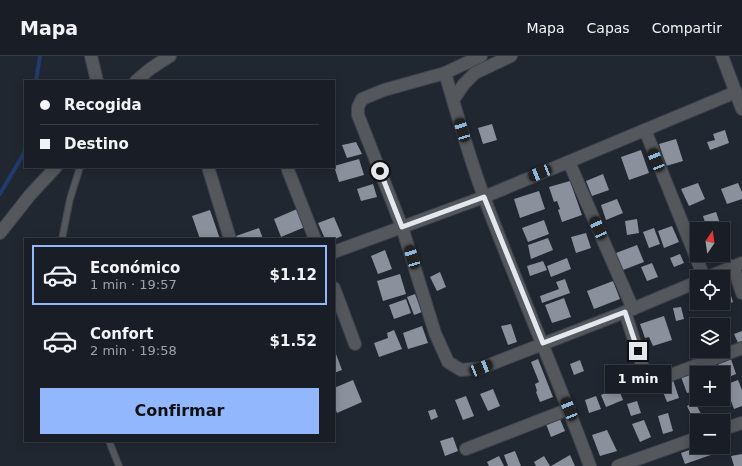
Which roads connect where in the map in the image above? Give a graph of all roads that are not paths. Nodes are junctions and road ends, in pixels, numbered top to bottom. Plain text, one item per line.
1 (91, 56) edge
2 (170, 56) edge
3 (482, 56) edge
4 (511, 56) edge
5 (722, 56) edge
6 (445, 73) junction
7 (97, 80) edge
8 (137, 80) edge
9 (736, 92) junction
10 (453, 100) junction
11 (742, 108) edge
12 (645, 130) junction
13 (569, 162) junction
14 (55, 168) edge
15 (80, 168) edge
16 (208, 168) edge
17 (288, 170) dead end
18 (484, 197) junction
19 (402, 227) junction
20 (0, 233) edge
21 (62, 238) edge
22 (230, 238) edge
23 (315, 238) edge
24 (335, 252) edge
25 (738, 264) edge
26 (701, 270) edge
27 (724, 270) edge
28 (690, 285) edge
29 (335, 291) edge
30 (742, 293) edge
31 (629, 310) junction
32 (543, 343) junction
33 (355, 344) dead end
34 (742, 348) edge
35 (569, 409) junction
36 (742, 423) edge
37 (730, 427) edge
38 (690, 440) edge
39 (109, 442) edge
40 (466, 449) dead end
41 (119, 466) edge
42 (590, 466) edge
43 (618, 466) edge

1 - 7 street
2 - 8 street
3 - 6 street
4 - 10 street
5 - 9 street
6 - 10 street
6 - 19 street
9 - 11 street
9 - 12 street
10 - 18 street
12 - 13 street
12 - 26 street
13 - 18 street
13 - 31 street
14 - 20 street
15 - 21 lane
16 - 22 street
17 - 23 street
18 - 19 street
18 - 32 street
19 - 24 street
19 - 32 street
25 - 27 street
25 - 30 street
28 - 31 street
29 - 33 street
31 - 32 street
31 - 34 street
32 - 35 street
35 - 40 street
35 - 42 street
36 - 37 street
38 - 43 street
39 - 41 lane

